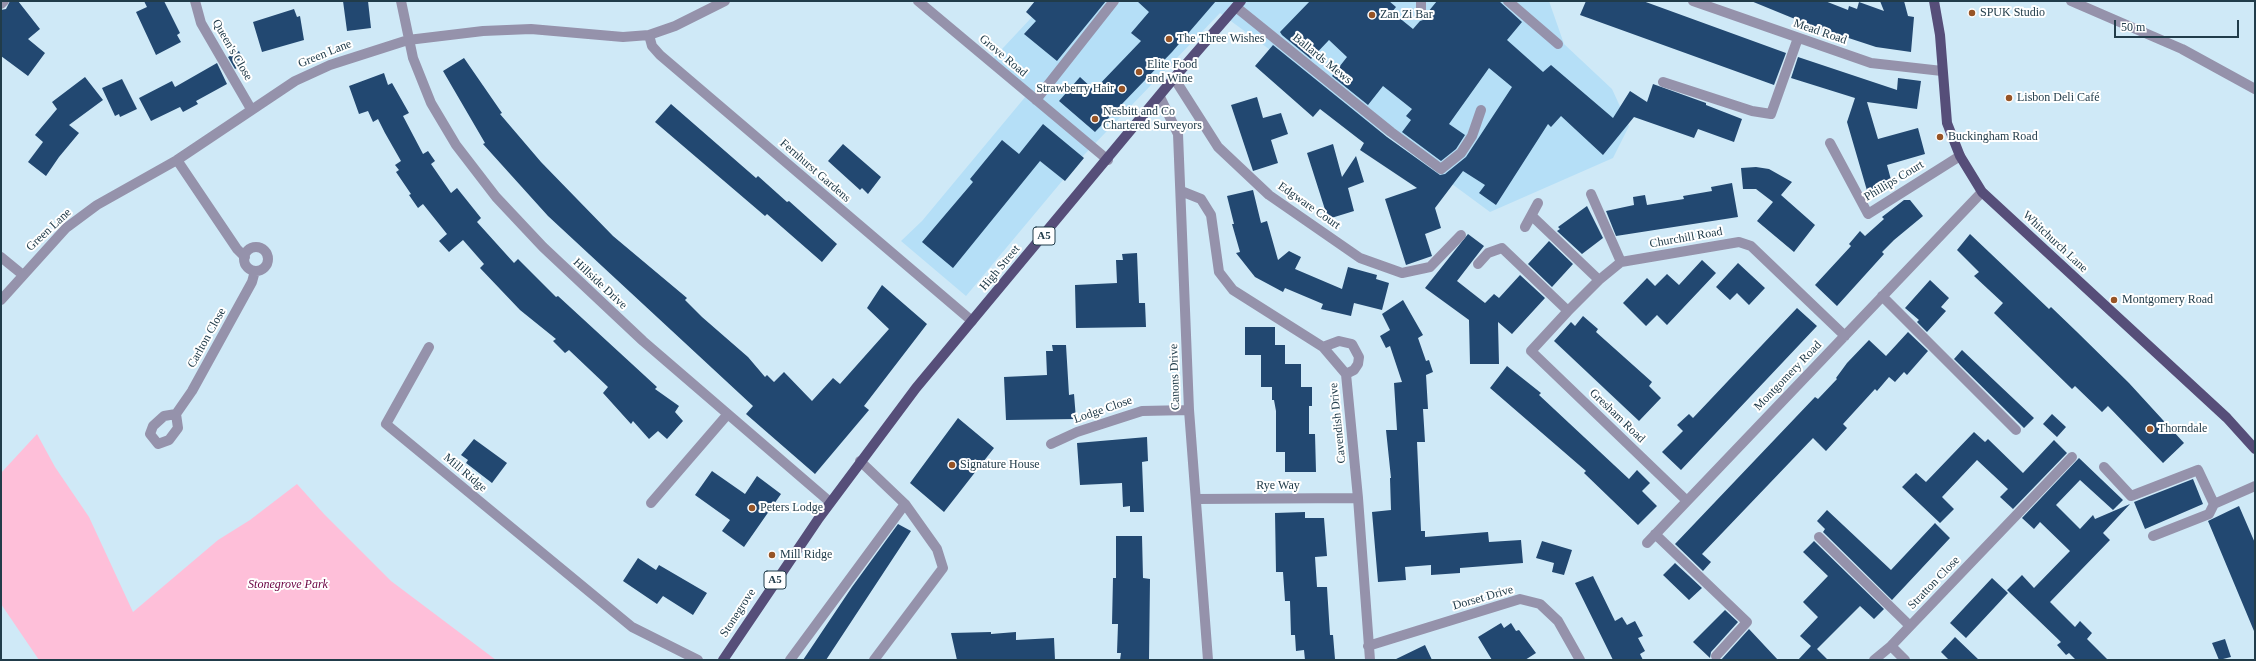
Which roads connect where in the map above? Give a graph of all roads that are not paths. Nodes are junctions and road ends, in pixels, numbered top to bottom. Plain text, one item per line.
1 (4, 1) edge
2 (195, 1) edge
3 (401, 1) edge
4 (725, 1) edge
5 (918, 1) edge
6 (1114, 1) edge
7 (1421, 1) edge
8 (1508, 1) edge
9 (1693, 1) edge
10 (1934, 1) edge
11 (2071, 1) edge
12 (1, 4) edge
13 (1239, 4) edge
14 (1421, 15) dead end
15 (649, 35) junction
16 (1798, 38) junction
17 (408, 40) junction
18 (1558, 44) dead end
19 (1942, 71) junction
20 (1174, 78) junction
21 (1663, 82) dead end
22 (2255, 89) edge
23 (1160, 97) junction
24 (1036, 100) junction
25 (251, 109) junction
26 (1481, 110) dead end
27 (1830, 143) dead end
28 (1960, 156) junction
29 (177, 160) junction
30 (1108, 160) junction
31 (1181, 191) junction
32 (1982, 192) junction
33 (1591, 194) dead end
34 (1538, 203) dead end
35 (1532, 216) junction
36 (1525, 227) dead end
37 (1461, 235) dead end
38 (1, 257) edge
39 (245, 257) junction
40 (1621, 262) junction
41 (1478, 264) dead end
42 (255, 271) junction
43 (23, 275) junction
44 (1599, 280) junction
45 (1882, 296) junction
46 (1, 300) edge
47 (1568, 311) junction
48 (972, 321) junction
49 (1845, 336) junction
50 (429, 347) dead end
51 (1323, 347) junction
52 (1531, 351) joint
53 (1346, 374) junction
54 (1188, 410) junction
55 (176, 414) dead end
56 (727, 415) junction
57 (2016, 430) dead end
58 (1051, 444) dead end
59 (2255, 449) edge
60 (2072, 457) dead end
61 (860, 461) junction
62 (2104, 467) dead end
63 (2255, 486) edge
64 (1358, 498) junction
65 (1197, 499) junction
66 (1686, 500) junction
67 (830, 502) junction
68 (651, 503) dead end
69 (905, 504) junction
70 (2214, 504) junction
71 (1655, 534) junction
72 (2153, 536) dead end
73 (1819, 537) dead end
74 (1647, 543) dead end
75 (1910, 626) junction
76 (1368, 646) junction
77 (1891, 646) junction
78 (1716, 656) dead end
79 (698, 660) edge
80 (724, 660) edge
81 (790, 660) edge
82 (874, 660) edge
83 (1208, 660) edge
84 (1370, 660) edge
85 (1580, 660) edge
86 (1874, 660) edge
87 (1905, 660) edge

1 - 12 street
2 - 25 street, Queen's Close
3 - 17 street, Hillside Drive
4 - 15 street, Green Lane
5 - 24 street, Grove Road
6 - 24 street
7 - 14 street
8 - 18 street
9 - 16 street, Mead Road
10 - 19 main road, Whitchurch Lane
11 - 22 street
13 - 20 main road, High Street / A5
13 - 26 street, Ballards Mews
15 - 17 street, Green Lane
15 - 48 street, Fernhurst Gardens
16 - 19 street, Mead Road
16 - 21 street
17 - 25 street, Green Lane
17 - 56 street, Hillside Drive
19 - 28 main road, Whitchurch Lane
20 - 23 main road, High Street / A5
20 - 37 street, Edgware Court
23 - 30 main road, High Street / A5
23 - 31 street, Canons Drive
24 - 30 street, Grove Road
25 - 29 street, Green Lane
27 - 28 street, Phillips Court
28 - 32 main road, Whitchurch Lane
29 - 39 street
29 - 43 street, Green Lane
30 - 48 main road, High Street / A5
31 - 51 street, Cavendish Drive
31 - 54 street, Canons Drive
32 - 45 street, Montgomery Road
32 - 59 main road, Whitchurch Lane
33 - 40 street
34 - 35 street
35 - 36 street
35 - 44 street
38 - 43 street
39 - 42 street
39 - 42 street, Carlton Close
40 - 44 street, Churchill Road
40 - 49 street, Churchill Road
41 - 47 street
42 - 55 street, Carlton Close
43 - 46 street, Green Lane
44 - 47 street, Churchill Road
45 - 49 street, Montgomery Road
45 - 57 street
47 - 52 street, Churchill Road
48 - 61 main road, High Street / A5
49 - 66 street, Montgomery Road
50 - 79 street, Mill Ridge
51 - 53 street, Cavendish Drive
51 - 53 street
52 - 66 street, Gresham Road
53 - 64 street, Cavendish Drive
54 - 58 street, Lodge Close
54 - 65 street, Canons Drive
56 - 67 street, Hillside Drive
56 - 68 street
60 - 75 street, Stratton Close
61 - 67 main road, High Street / A5
61 - 69 street
62 - 70 street
63 - 70 street
64 - 65 street, Rye Way
64 - 76 street, Cavendish Drive
65 - 83 street, Canons Drive
66 - 71 street, Montgomery Road
67 - 80 main road, Stonegrove / A5
69 - 81 street
69 - 82 street
70 - 72 street
71 - 74 street, Montgomery Road
71 - 78 street
73 - 75 street
75 - 77 street, Stratton Close
76 - 84 street, Cavendish Drive
76 - 85 street, Dorset Drive
77 - 86 street, Stratton Close
77 - 87 street

